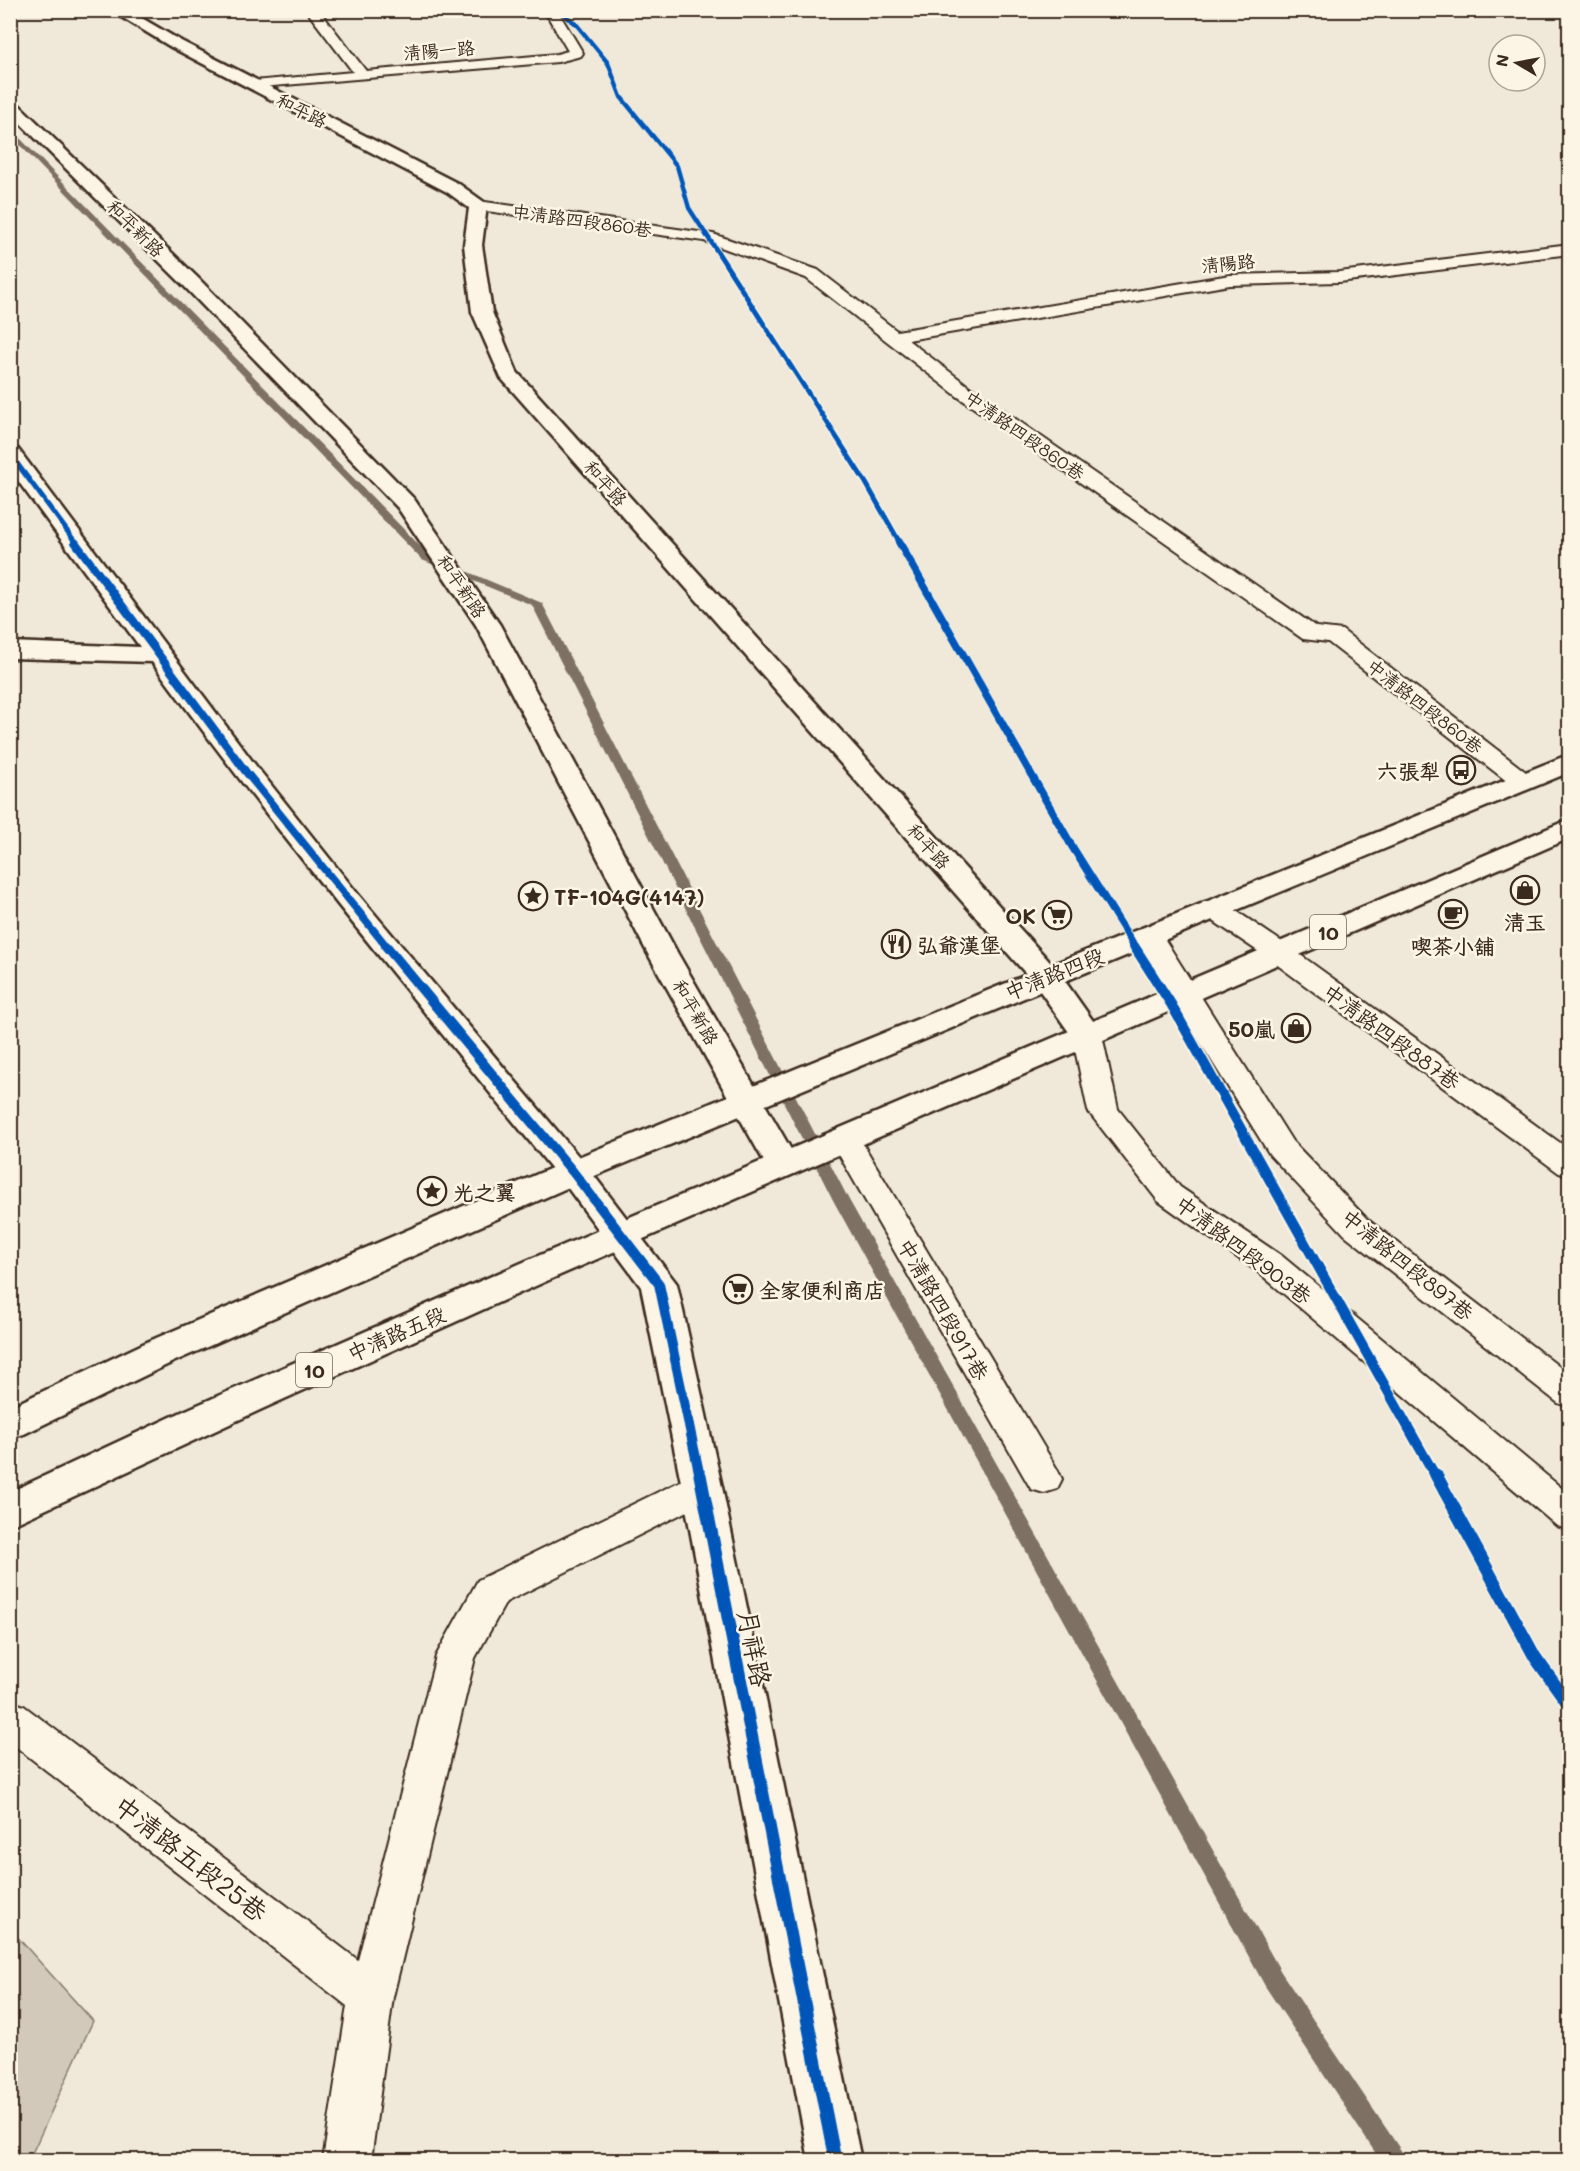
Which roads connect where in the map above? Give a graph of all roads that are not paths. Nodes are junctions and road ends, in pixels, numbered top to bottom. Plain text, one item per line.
1 (117, 10) edge
2 (312, 10) edge
3 (550, 10) edge
4 (362, 75) junction
5 (254, 85) junction
6 (10, 104) edge
7 (478, 206) junction
8 (1569, 249) edge
9 (893, 337) junction
10 (10, 454) edge
11 (10, 650) edge
12 (159, 655) junction
13 (1569, 762) edge
14 (1522, 781) junction
15 (1569, 827) edge
16 (1213, 908) junction
17 (1148, 935) junction
18 (1278, 952) junction
19 (1046, 977) junction
20 (1183, 993) junction
21 (1086, 1035) junction
22 (757, 1096) junction
23 (813, 1152) junction
24 (1569, 1166) edge
25 (573, 1172) junction
26 (619, 1234) junction
27 (1569, 1394) edge
28 (10, 1424) edge
29 (1044, 1479) dead end
30 (702, 1488) junction
31 (10, 1509) edge
32 (1569, 1516) edge
33 (10, 1718) edge
34 (371, 1997) junction
35 (348, 2160) edge
36 (835, 2160) edge

1 - 5 street, 和平路
2 - 4 lane
3 - 4 lane, 清陽一路
4 - 5 lane, 清陽一路
5 - 7 street, 和平路
6 - 22 street, 和平新路
7 - 9 lane, 中清路四段860巷
7 - 19 street, 和平路
8 - 9 lane, 清陽路
9 - 14 lane, 中清路四段860巷
10 - 12 street, 月祥路
11 - 12 street
12 - 25 street, 月祥路
13 - 14 street, 中清路四段
14 - 16 street, 中清路四段
15 - 18 street, 10
16 - 17 street, 中清路四段
16 - 18 lane, 中清路四段887巷
17 - 19 street, 中清路四段
17 - 20 lane, 中清路四段897巷
18 - 20 street, 10
18 - 24 lane, 中清路四段887巷
19 - 21 street, 和平路
19 - 22 street, 中清路四段
20 - 21 street, 10
20 - 27 lane, 中清路四段897巷
21 - 23 street, 10
21 - 32 lane, 中清路四段903巷
22 - 23 street, 和平新路
22 - 25 street, 中清路四段
23 - 26 street, 10
23 - 29 lane, 中清路四段917巷
25 - 26 street, 月祥路
25 - 28 street
26 - 30 street, 月祥路
26 - 31 street, 中清路五段 / 10
30 - 34 lane
30 - 36 street, 月祥路
33 - 34 lane, 中清路五段25巷
34 - 35 lane

